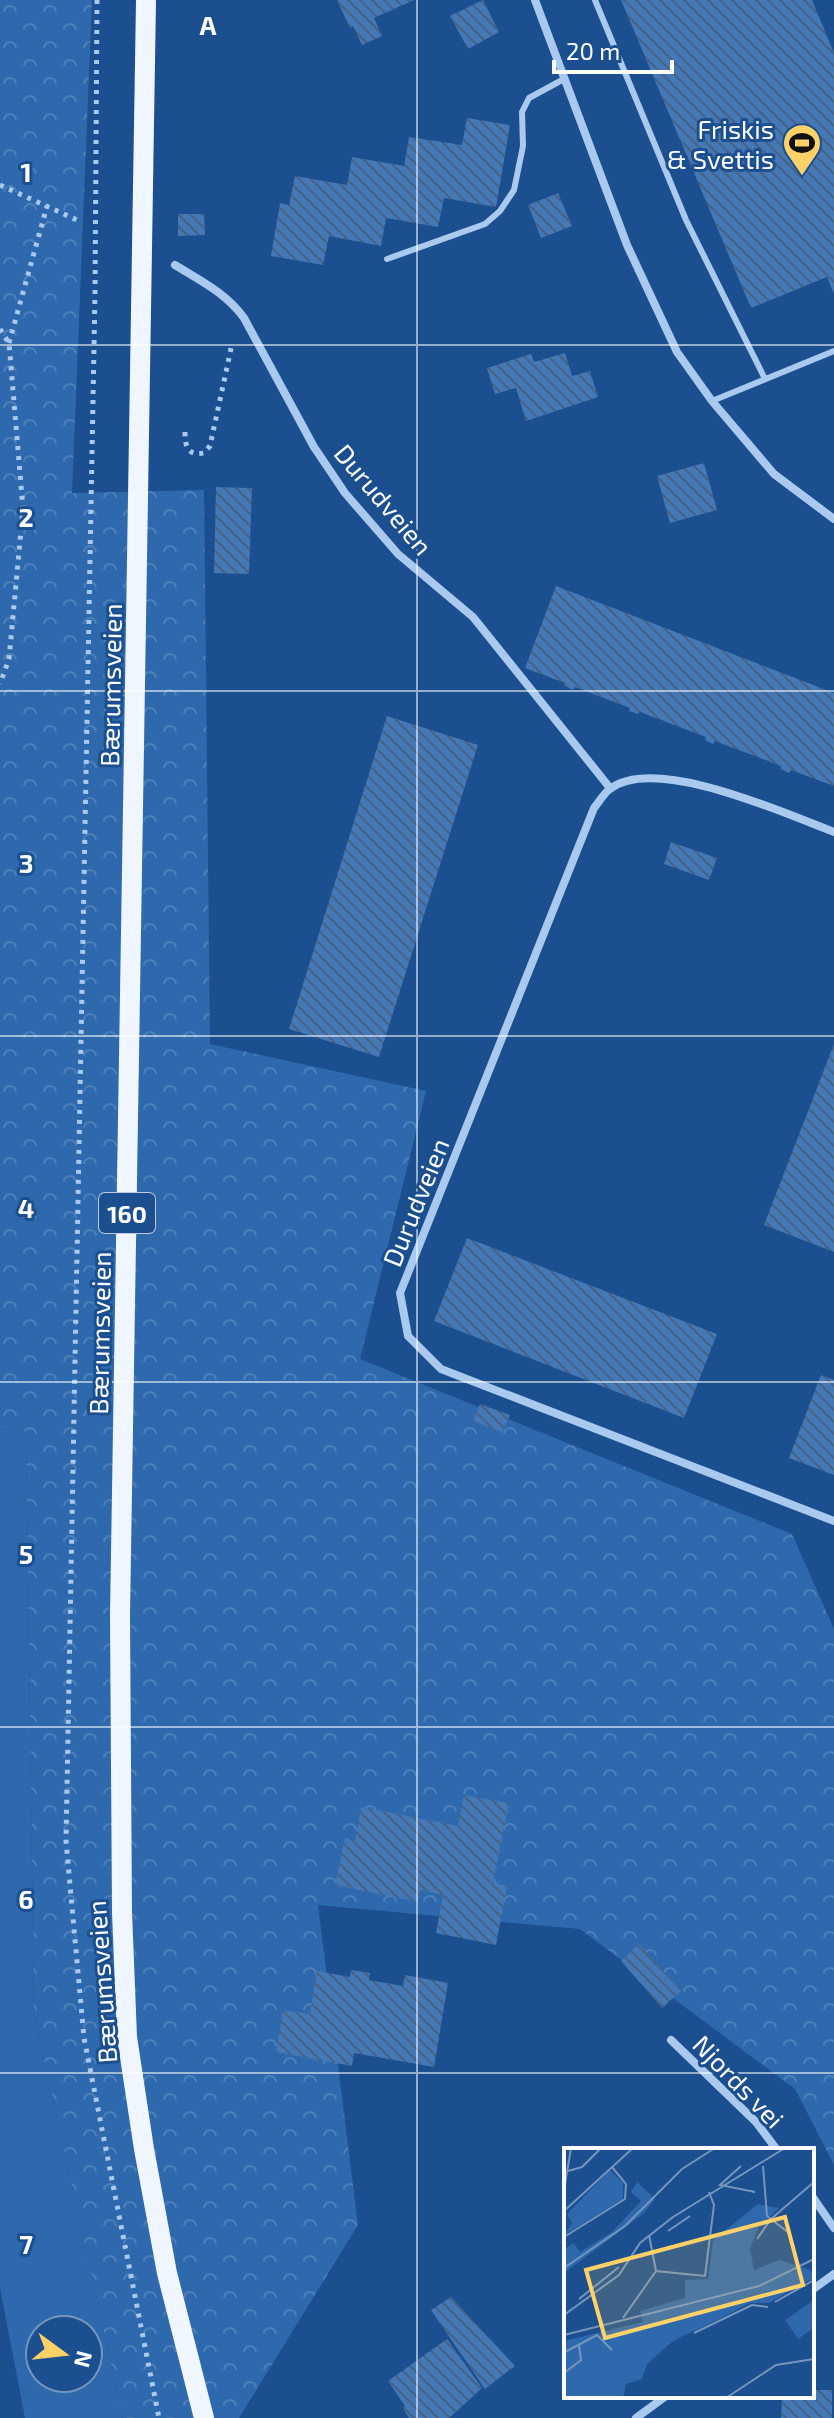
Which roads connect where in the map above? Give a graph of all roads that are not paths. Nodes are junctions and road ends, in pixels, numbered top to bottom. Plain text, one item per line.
1 (146, 0) edge
2 (535, 0) edge
3 (595, 0) edge
4 (564, 79) junction
5 (387, 259) dead end
6 (175, 265) dead end
7 (834, 351) edge
8 (765, 379) junction
9 (712, 401) junction
10 (834, 519) edge
11 (610, 788) junction
12 (834, 832) edge
13 (834, 1521) edge
14 (671, 2040) dead end
15 (776, 2148) edge
16 (814, 2199) edge
17 (834, 2228) edge
18 (834, 2274) edge
19 (814, 2289) edge
20 (663, 2398) edge
21 (204, 2418) edge
22 (636, 2418) edge

1 - 21 main road, Bærumsveien / 160
2 - 4 street
3 - 8 lane
4 - 5 lane
4 - 9 street
6 - 11 street, Durudveien
7 - 8 lane
8 - 9 lane
9 - 10 street
11 - 12 street
11 - 13 street, Durudveien
14 - 15 street, Njords vei
16 - 17 street
18 - 19 street
20 - 22 street

